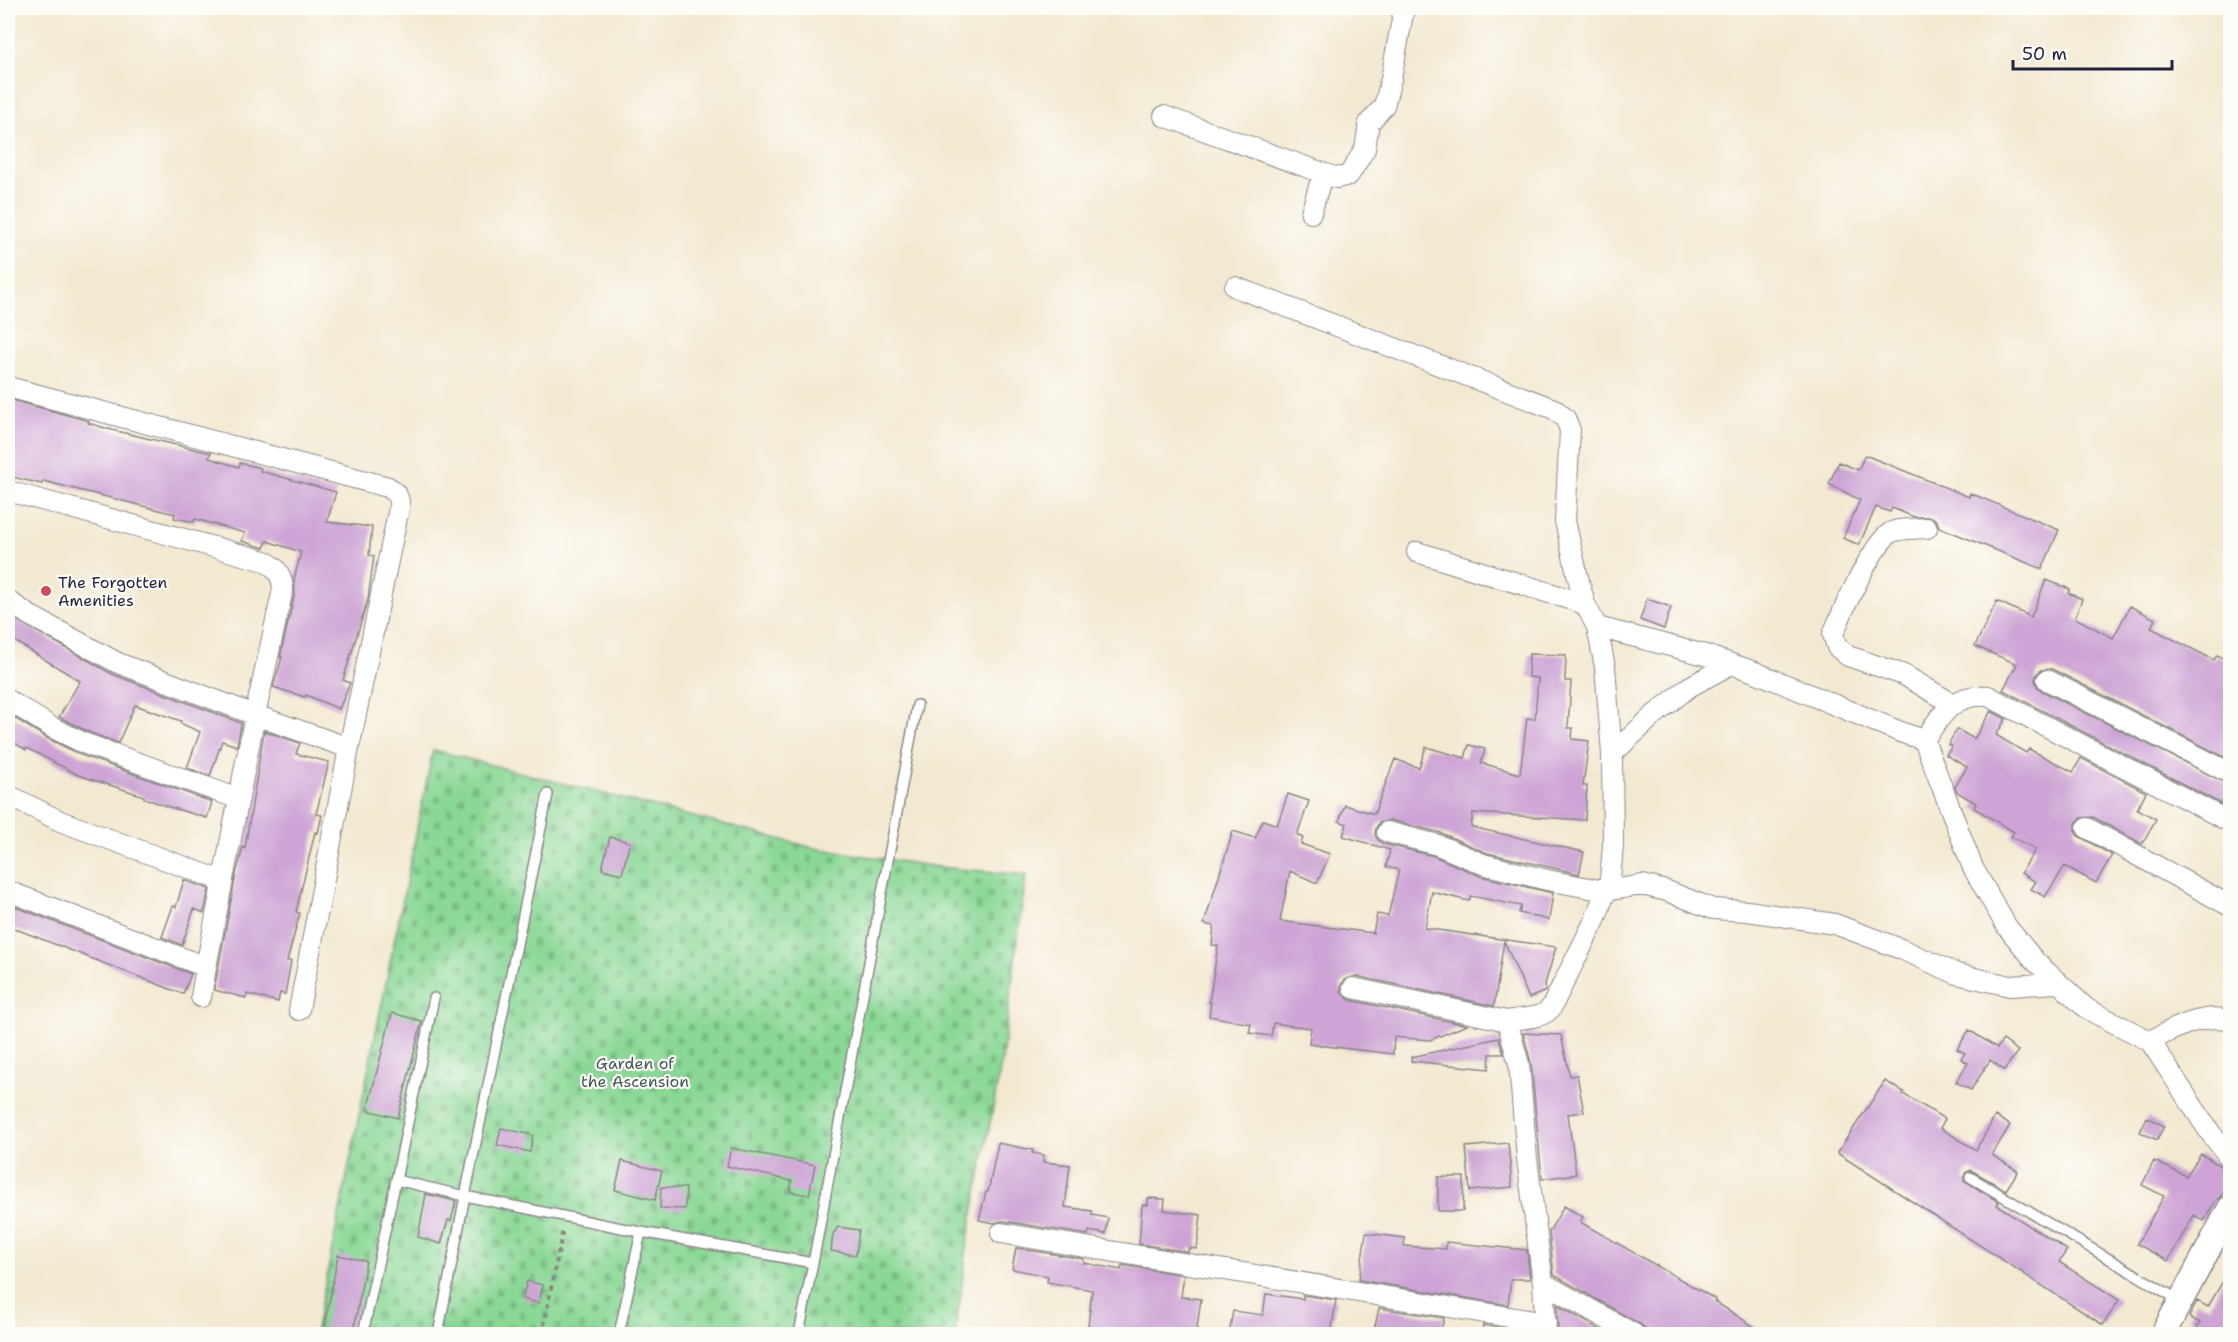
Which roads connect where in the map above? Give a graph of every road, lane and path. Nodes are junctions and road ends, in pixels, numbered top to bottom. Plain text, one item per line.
1 (1404, 8) edge
2 (1164, 116) dead end
3 (1323, 173) junction
4 (1311, 213) dead end
5 (1235, 287) dead end
6 (8, 387) edge
7 (8, 491) edge
8 (1927, 528) dead end
9 (1417, 552) dead end
10 (8, 601) edge
11 (1585, 604) junction
12 (1597, 627) junction
13 (1731, 664) junction
14 (2047, 680) dead end
15 (8, 700) edge
16 (1953, 704) junction
17 (917, 705) dead end
18 (255, 716) junction
19 (1924, 740) junction
20 (349, 748) junction
21 (1612, 754) junction
22 (2230, 773) edge
23 (548, 794) dead end
24 (8, 795) edge
25 (239, 799) junction
26 (2230, 822) edge
27 (2087, 828) dead end
28 (1387, 832) dead end
29 (223, 881) junction
30 (8, 891) edge
31 (1605, 891) junction
32 (2230, 906) edge
33 (206, 968) junction
34 (2058, 983) junction
35 (1353, 988) dead end
36 (201, 997) dead end
37 (434, 998) dead end
38 (299, 1010) dead end
39 (2230, 1020) edge
40 (1507, 1021) junction
41 (2150, 1041) junction
42 (2230, 1158) edge
43 (1970, 1177) dead end
44 (396, 1180) junction
45 (465, 1196) junction
46 (2230, 1208) edge
47 (566, 1216) junction
48 (641, 1232) junction
49 (1001, 1233) dead end
50 (813, 1263) junction
51 (1543, 1283) junction
52 (2181, 1301) junction
53 (1546, 1329) edge
54 (363, 1335) edge
55 (438, 1335) edge
56 (542, 1335) edge
57 (619, 1335) edge
58 (799, 1335) edge
59 (1634, 1335) edge
60 (2163, 1335) edge

1 - 3 street
2 - 3 street
3 - 4 street
5 - 11 street
6 - 20 street
7 - 18 street
8 - 16 street
9 - 11 street
10 - 18 street
11 - 12 street
12 - 13 street
12 - 21 street
13 - 19 street
13 - 21 street
14 - 22 street
15 - 25 street
16 - 19 street
16 - 26 street
17 - 50 lane
18 - 20 street
18 - 25 street
19 - 34 street
20 - 38 street
21 - 31 street
23 - 45 lane
24 - 29 street
25 - 29 street
27 - 32 street
28 - 31 street
29 - 33 street
30 - 33 street
31 - 34 street
31 - 40 street
33 - 36 street
34 - 41 street
35 - 40 street
37 - 44 lane
39 - 41 street
40 - 51 street
41 - 42 street
43 - 52 lane
44 - 45 lane
44 - 54 lane
45 - 47 lane
45 - 55 lane
46 - 52 street
47 - 48 lane
47 - 56 path
48 - 50 lane
48 - 57 lane
49 - 53 street
50 - 58 lane
51 - 53 street
51 - 59 street
52 - 60 street

